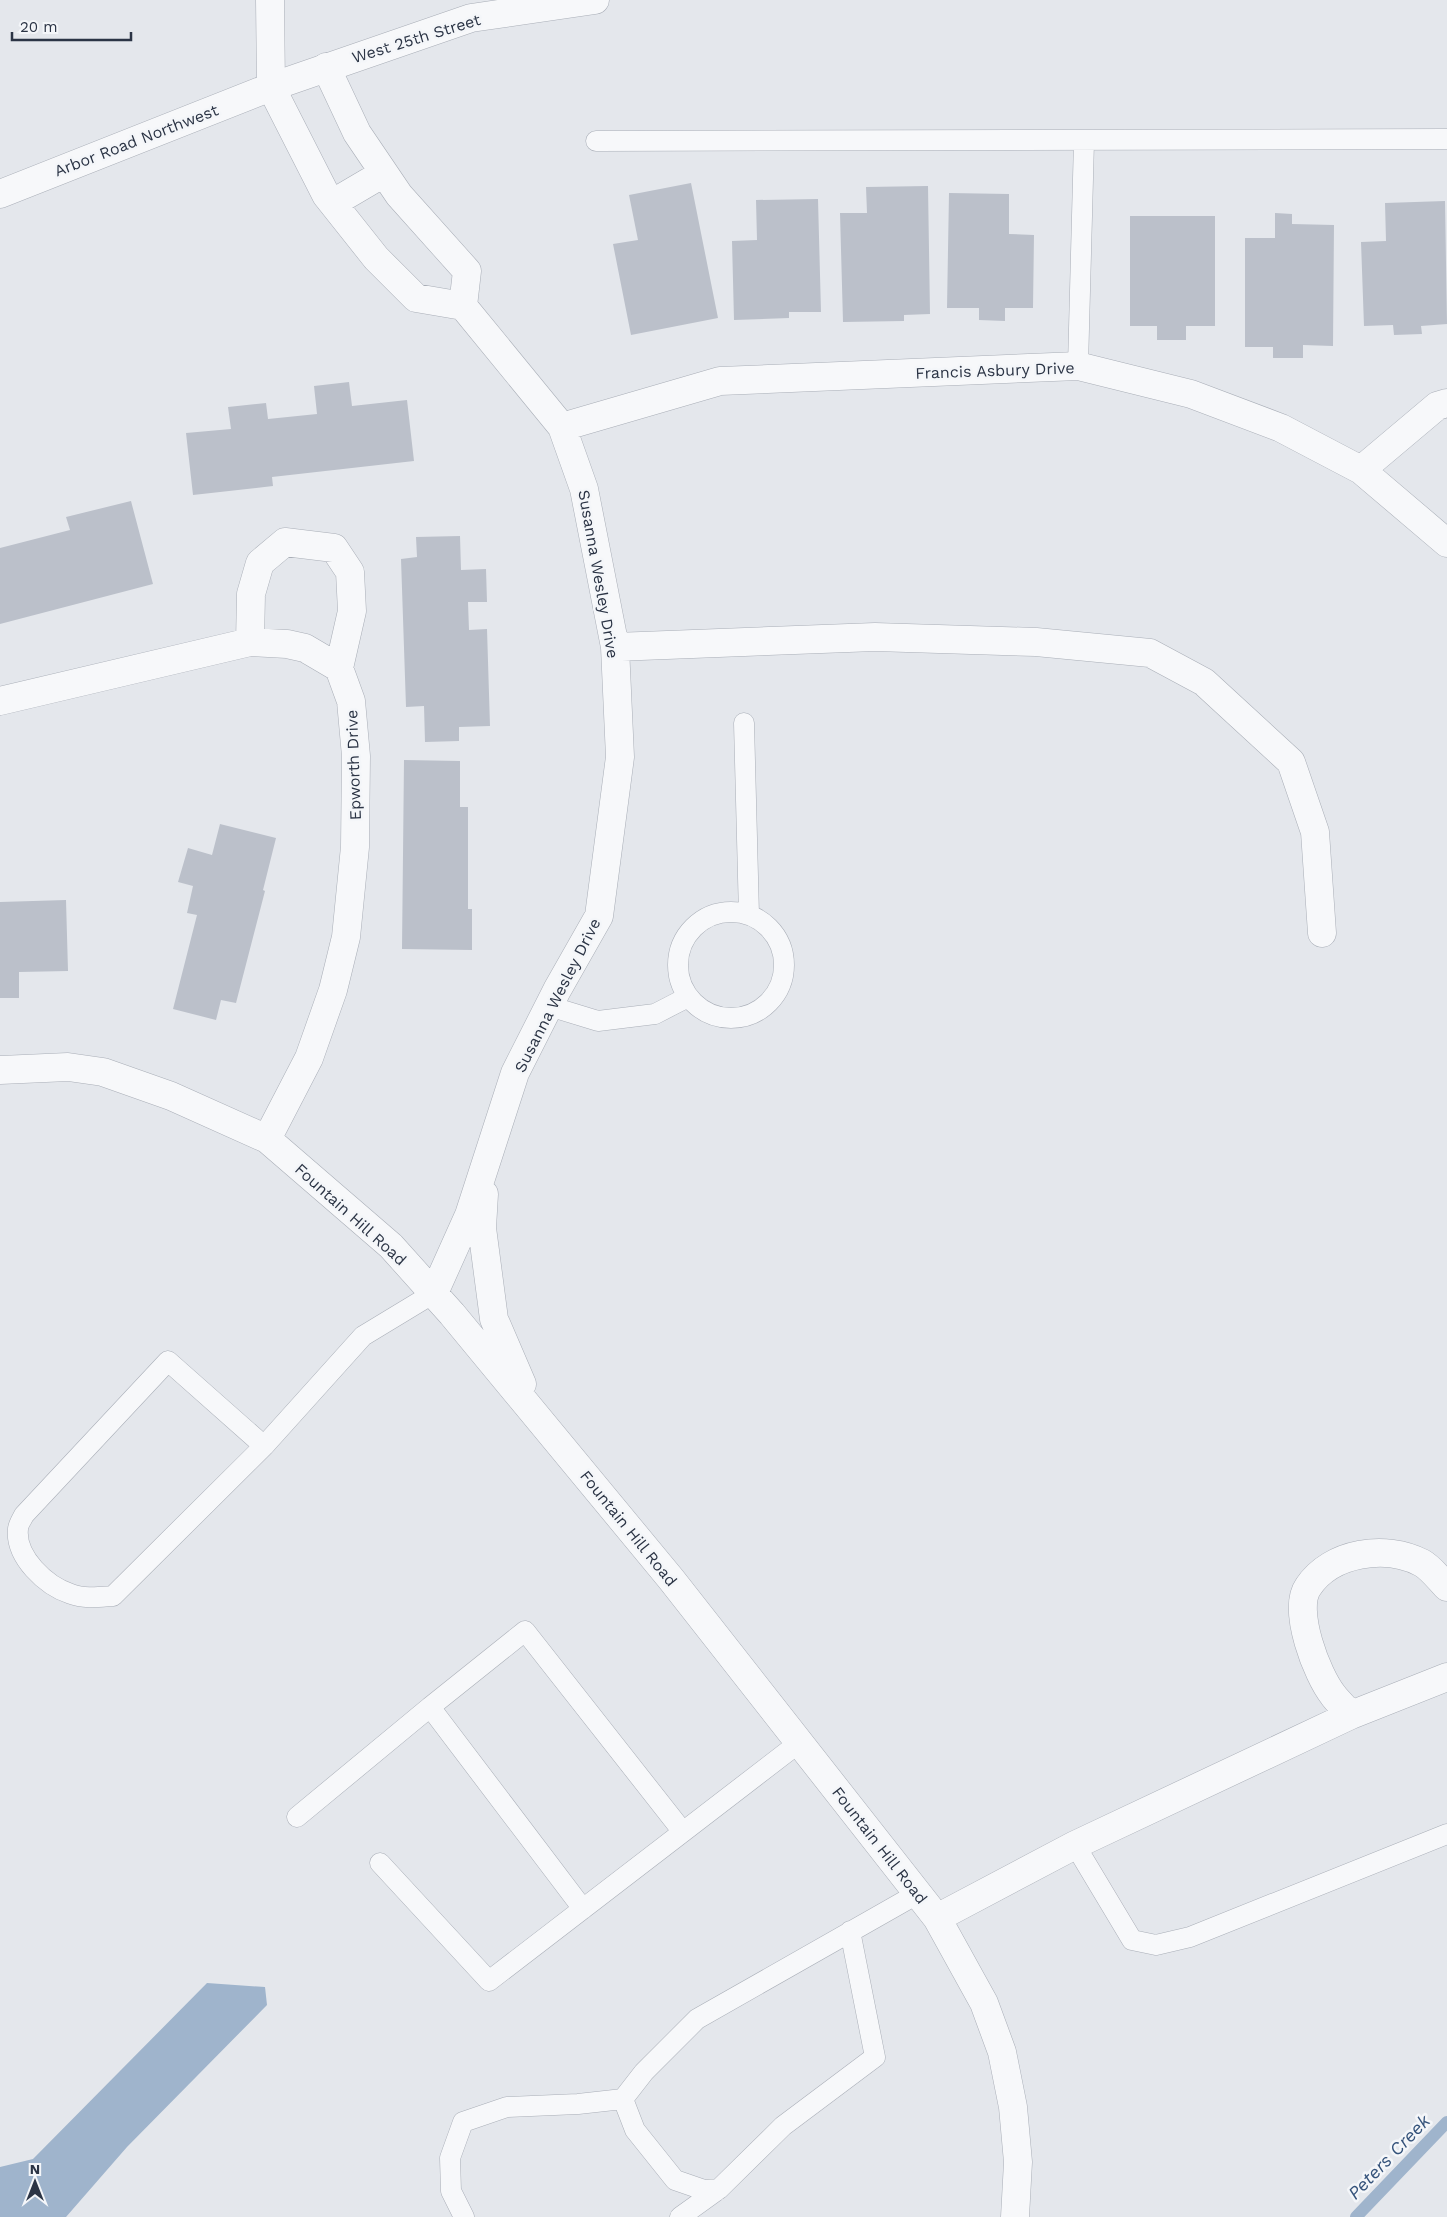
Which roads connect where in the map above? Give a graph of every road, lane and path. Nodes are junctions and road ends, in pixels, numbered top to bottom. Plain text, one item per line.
1 (270, 0) edge
2 (595, 0) edge
3 (326, 67) junction
4 (271, 87) junction
5 (1447, 139) edge
6 (596, 141) dead end
7 (1084, 141) junction
8 (384, 173) junction
9 (0, 194) edge
10 (333, 203) junction
11 (463, 306) junction
12 (1078, 366) junction
13 (1447, 403) edge
14 (562, 427) junction
15 (1361, 470) junction
16 (1447, 543) edge
17 (250, 642) junction
18 (615, 647) junction
19 (339, 668) junction
20 (0, 701) edge
21 (744, 723) dead end
22 (749, 915) junction
23 (1322, 933) dead end
24 (688, 997) junction
25 (549, 1006) junction
26 (0, 1070) edge
27 (267, 1139) junction
28 (485, 1166) junction
29 (434, 1293) junction
30 (534, 1413) junction
31 (264, 1446) junction
32 (1447, 1587) edge
33 (1447, 1678) edge
34 (430, 1707) junction
35 (1351, 1715) junction
36 (800, 1742) junction
37 (298, 1817) dead end
38 (683, 1832) junction
39 (1447, 1834) edge
40 (1075, 1845) junction
41 (380, 1863) dead end
42 (918, 1894) junction
43 (582, 1910) junction
44 (937, 1918) junction
45 (850, 1931) junction
46 (623, 2099) junction
47 (719, 2190) junction
48 (464, 2217) edge
49 (680, 2217) edge
50 (1015, 2217) edge

1 - 4 street
2 - 3 street, West 25th Street
3 - 4 street, West 25th Street
3 - 8 street
4 - 9 street, Arbor Road Northwest
4 - 10 street
5 - 7 lane
6 - 7 lane
7 - 12 lane
8 - 10 street
8 - 11 street
10 - 11 street
11 - 14 street, Susanna Wesley Drive
12 - 14 street, Francis Asbury Drive
12 - 15 street, Francis Asbury Drive
13 - 15 street
14 - 18 street, Susanna Wesley Drive
15 - 16 street, Francis Asbury Drive
17 - 19 street
17 - 19 street
17 - 20 street
18 - 23 street
18 - 25 street, Susanna Wesley Drive
19 - 27 street, Epworth Drive
21 - 22 lane
22 - 24 lane
22 - 24 lane
24 - 25 lane
25 - 28 street, Susanna Wesley Drive
26 - 27 street, Fountain Hill Road
27 - 29 street, Fountain Hill Road
28 - 29 street, Susanna Wesley Drive
28 - 30 street
29 - 30 street, Fountain Hill Road
29 - 31 lane
30 - 36 street, Fountain Hill Road
31 - 31 lane
32 - 35 street
33 - 35 street
34 - 37 lane
34 - 38 lane
34 - 43 lane
35 - 40 street
36 - 38 lane
36 - 42 street, Fountain Hill Road
38 - 43 lane
39 - 40 lane
40 - 44 street
41 - 43 lane
42 - 44 street, Fountain Hill Road
42 - 45 lane
44 - 50 street, Fountain Hill Road
45 - 46 lane
45 - 47 lane
46 - 47 lane
46 - 48 lane
47 - 49 lane

